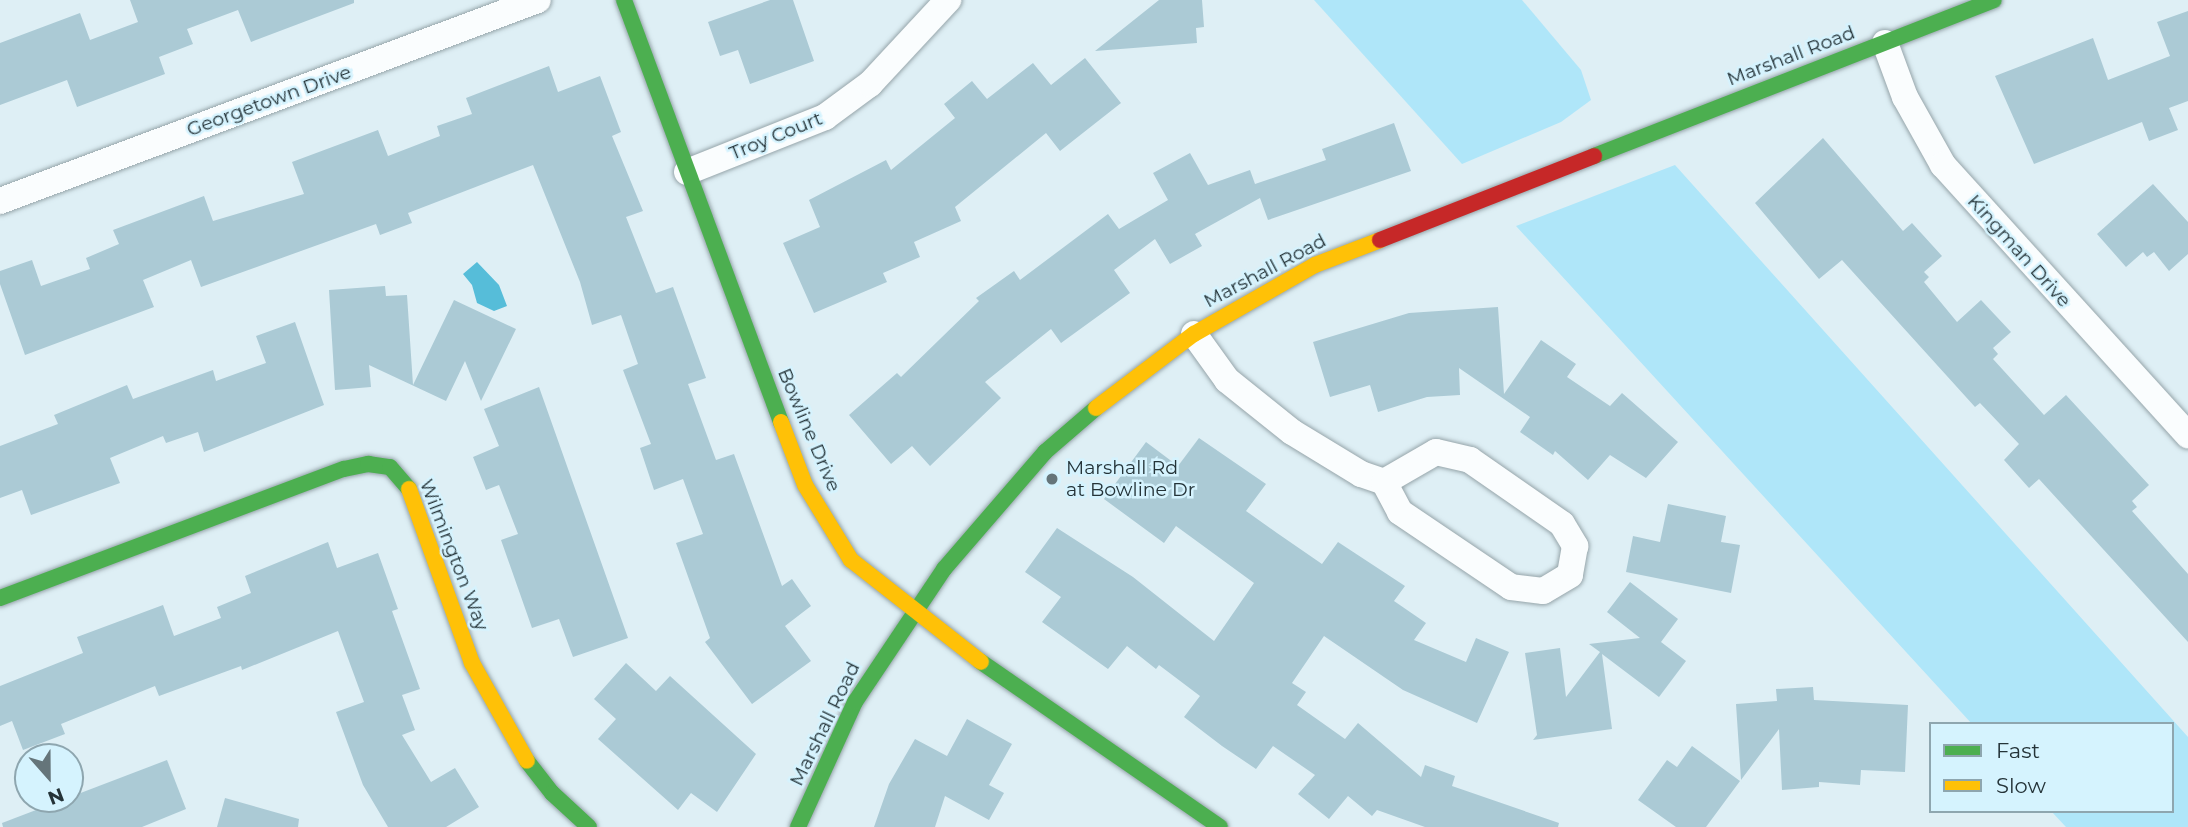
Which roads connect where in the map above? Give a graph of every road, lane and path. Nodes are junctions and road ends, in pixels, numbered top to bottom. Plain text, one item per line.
1 (538, 0) edge
2 (624, 0) edge
3 (947, 0) edge
4 (1994, 0) edge
5 (1885, 43) junction
6 (687, 172) junction
7 (0, 201) edge
8 (1194, 334) junction
9 (2188, 435) edge
10 (1384, 482) junction
11 (0, 598) edge
12 (912, 612) junction
13 (589, 827) edge
14 (798, 827) edge
15 (1219, 827) edge

1 - 7 street, Georgetown Drive
2 - 6 street, Bowline Drive
3 - 6 street, Troy Court
4 - 5 street, Marshall Road
5 - 8 street, Marshall Road
5 - 9 street, Kingman Drive
6 - 12 street, Bowline Drive
8 - 10 street
8 - 12 street, Marshall Road
10 - 10 street
11 - 13 street, Wilmington Way
12 - 14 street, Marshall Road
12 - 15 street, Bowline Drive

